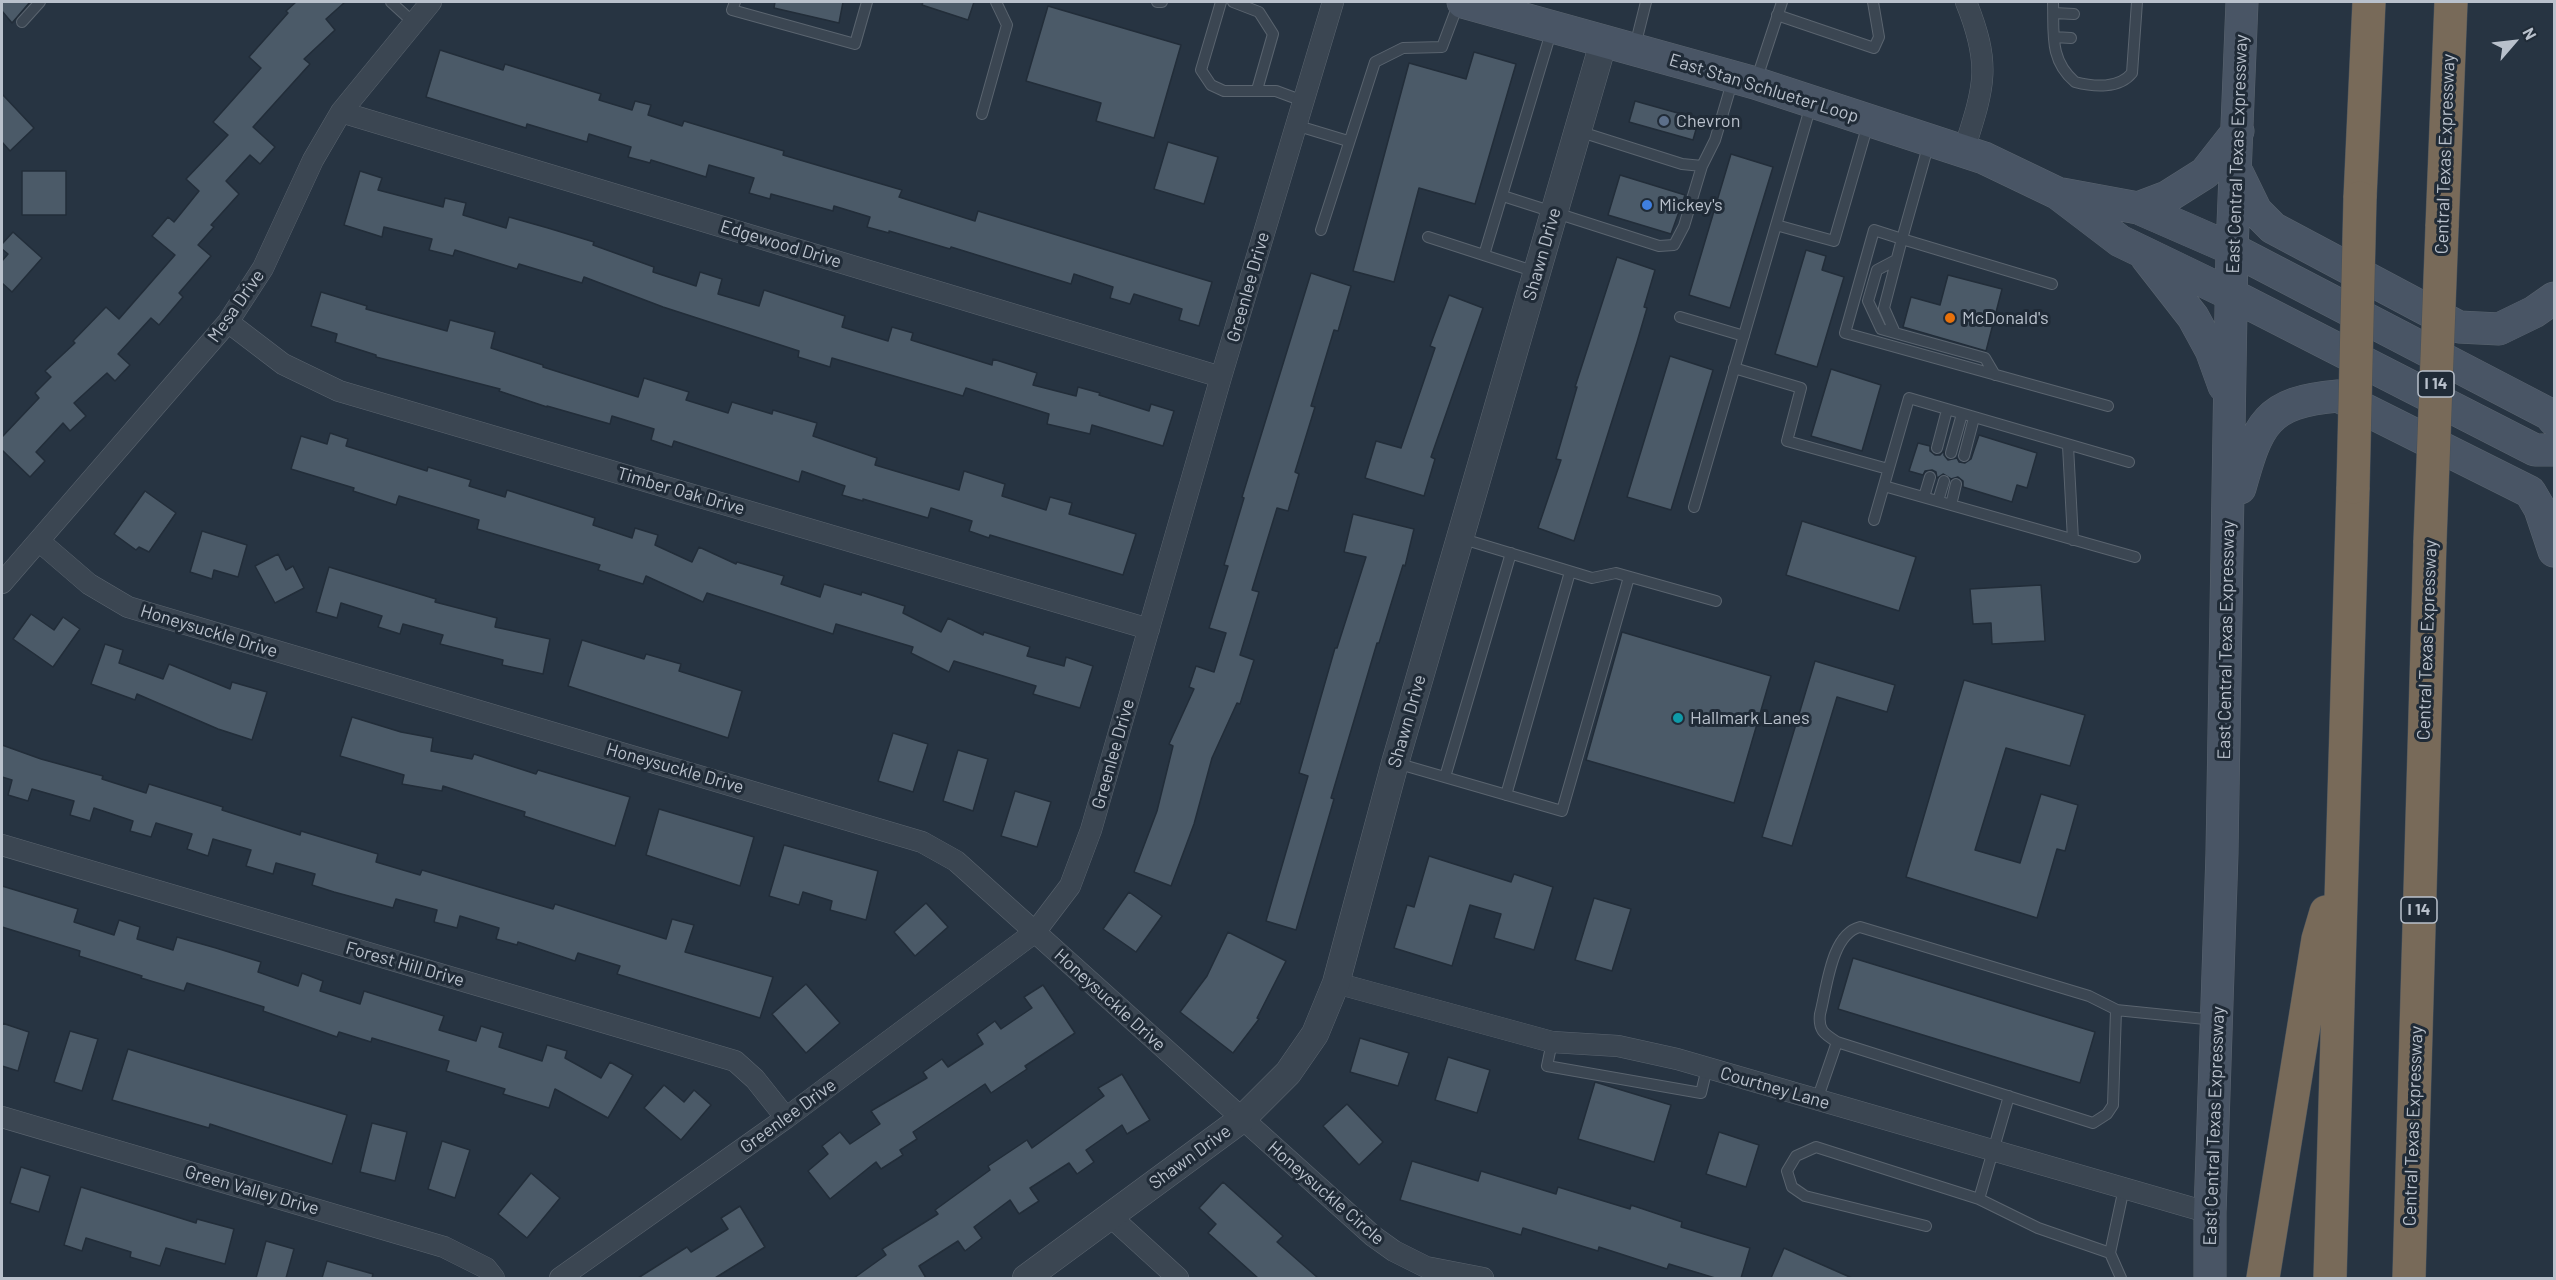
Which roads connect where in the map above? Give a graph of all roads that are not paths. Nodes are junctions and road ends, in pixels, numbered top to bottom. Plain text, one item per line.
1 (40, 2) edge
2 (391, 2) edge
3 (431, 2) edge
4 (735, 2) edge
5 (867, 2) edge
6 (996, 2) edge
7 (1221, 2) edge
8 (1233, 2) edge
9 (1333, 2) edge
10 (1461, 2) edge
11 (1646, 2) edge
12 (1782, 2) edge
13 (1873, 2) edge
14 (1966, 2) edge
15 (2137, 2) edge
16 (2242, 2) edge
17 (2369, 2) edge
18 (2451, 2) edge
19 (2468, 2) edge
20 (2054, 7) edge
21 (2074, 14) dead end
22 (1777, 15) junction
23 (22, 22) dead end
24 (414, 23) junction
25 (1552, 26) junction
26 (2054, 37) junction
27 (2071, 38) dead end
28 (1604, 40) junction
29 (1634, 49) junction
30 (1744, 80) junction
31 (1257, 90) junction
32 (1303, 101) junction
33 (1812, 102) junction
34 (341, 112) junction
35 (982, 114) dead end
36 (1869, 120) junction
37 (2448, 122) junction
38 (1295, 125) junction
39 (2238, 130) junction
40 (1578, 131) junction
41 (1930, 139) junction
42 (1348, 141) junction
43 (1964, 150) junction
44 (1702, 166) junction
45 (2236, 171) junction
46 (2057, 194) junction
47 (1503, 196) junction
48 (2138, 208) junction
49 (1554, 213) junction
50 (1776, 225) junction
51 (1321, 230) dead end
52 (1428, 237) dead end
53 (1902, 238) junction
54 (2232, 249) junction
55 (2142, 253) junction
56 (1484, 255) junction
57 (1896, 260) junction
58 (1537, 273) junction
59 (2052, 284) dead end
60 (2232, 295) junction
61 (2554, 298) edge
62 (1680, 317) dead end
63 (228, 322) junction
64 (1895, 333) junction
65 (1744, 336) junction
66 (1734, 368) junction
67 (1995, 375) junction
68 (1221, 377) junction
69 (2230, 403) junction
70 (2108, 406) dead end
71 (1947, 410) junction
72 (1962, 414) junction
73 (1974, 418) junction
74 (2554, 420) edge
75 (2068, 446) junction
76 (1937, 448) dead end
77 (2554, 450) edge
78 (1951, 453) dead end
79 (1964, 456) dead end
80 (2129, 462) dead end
81 (1888, 469) junction
82 (1930, 477) dead end
83 (1944, 481) dead end
84 (1956, 484) dead end
85 (1884, 486) junction
86 (1924, 497) junction
87 (1938, 501) junction
88 (1951, 505) junction
89 (1694, 507) dead end
90 (1874, 520) dead end
91 (2229, 524) junction
92 (1460, 538) junction
93 (2073, 540) junction
94 (39, 542) junction
95 (2554, 551) edge
96 (1511, 553) junction
97 (2135, 557) dead end
98 (1570, 572) junction
99 (1629, 577) junction
100 (2, 583) edge
101 (1716, 601) dead end
102 (1149, 629) junction
103 (1395, 763) junction
104 (1445, 777) junction
105 (1506, 795) junction
106 (2, 845) edge
107 (2341, 862) junction
108 (1035, 932) junction
109 (1336, 983) junction
110 (2116, 1010) junction
111 (2217, 1021) junction
112 (1552, 1042) junction
113 (1837, 1042) junction
114 (1707, 1068) junction
115 (2009, 1096) junction
116 (1817, 1100) junction
117 (2, 1117) edge
118 (786, 1118) junction
119 (1242, 1119) junction
120 (1992, 1150) junction
121 (2124, 1188) junction
122 (1979, 1199) junction
123 (2210, 1213) junction
124 (1110, 1216) junction
125 (1926, 1226) dead end
126 (2110, 1252) junction
127 (494, 1278) edge
128 (560, 1278) edge
129 (1026, 1278) edge
130 (1178, 1278) edge
131 (1483, 1278) edge
132 (2121, 1278) edge
133 (2210, 1278) edge
134 (2263, 1278) edge
135 (2330, 1278) edge
136 (2409, 1278) edge

1 - 23 lane
2 - 24 lane
3 - 24 street, Mesa Drive
4 - 5 lane
6 - 35 lane
7 - 31 lane
8 - 31 lane
9 - 32 street, Greenlee Drive
10 - 25 main road, East Stan Schlueter Loop
10 - 42 lane
11 - 29 lane
12 - 22 lane
13 - 22 lane
14 - 43 street
15 - 26 lane
16 - 39 main road, East Central Texas Expressway
17 - 107 highway, bridge
18 - 37 highway, Central Texas Expressway / I 14
19 - 37 highway
20 - 21 lane
20 - 26 lane
22 - 30 lane
24 - 34 street, Mesa Drive
25 - 28 main road, East Stan Schlueter Loop
25 - 47 lane
26 - 27 lane
28 - 29 main road, East Stan Schlueter Loop
28 - 40 street, Shawn Drive
29 - 30 main road, East Stan Schlueter Loop
30 - 33 main road, East Stan Schlueter Loop
30 - 44 lane
31 - 32 lane
32 - 38 street, Greenlee Drive
33 - 36 main road, East Stan Schlueter Loop
33 - 50 lane
34 - 63 street, Mesa Drive
34 - 68 street, Edgewood Drive
36 - 41 main road, East Stan Schlueter Loop
36 - 50 lane
37 - 136 highway, Central Texas Expressway / I 14, bridge
38 - 42 lane
38 - 68 street, Greenlee Drive
39 - 45 main road, East Central Texas Expressway
39 - 48 main road
40 - 44 lane
40 - 49 street, Shawn Drive
41 - 43 main road, East Stan Schlueter Loop
41 - 53 lane
42 - 51 lane
43 - 46 main road, East Stan Schlueter Loop
44 - 49 lane
45 - 54 main road, East Central Texas Expressway
45 - 61 main road
46 - 48 main road, East Stan Schlueter Loop
46 - 55 main road, East Stan Schlueter Loop
47 - 49 lane
47 - 56 lane
48 - 54 main road, East Stan Schlueter Loop
49 - 58 street, Shawn Drive
50 - 65 lane
52 - 56 lane
53 - 57 lane
53 - 59 lane
53 - 67 lane
54 - 60 main road, East Central Texas Expressway
54 - 74 main road, East Stan Schlueter Loop
55 - 60 main road, East Stan Schlueter Loop
55 - 69 main road
56 - 58 lane
57 - 64 lane
57 - 64 lane
58 - 92 street, Shawn Drive
60 - 69 main road, East Central Texas Expressway
60 - 77 main road, East Stan Schlueter Loop
62 - 65 lane
63 - 94 street, Mesa Drive
63 - 102 street, Timber Oak Drive
64 - 67 lane
65 - 66 lane
66 - 81 lane
66 - 89 lane
67 - 70 lane
68 - 102 street, Greenlee Drive
69 - 91 main road, East Central Texas Expressway
71 - 72 lane
71 - 76 lane
71 - 81 lane
72 - 73 lane
72 - 78 lane
73 - 75 lane
73 - 79 lane
75 - 80 lane
75 - 93 lane
81 - 85 lane
82 - 86 lane
83 - 87 lane
84 - 88 lane
85 - 86 lane
85 - 90 lane
86 - 87 lane
87 - 88 lane
88 - 93 lane
91 - 95 main road
91 - 111 main road, East Central Texas Expressway
92 - 96 lane
92 - 103 street, Shawn Drive
93 - 97 lane
94 - 100 street, Mesa Drive
94 - 108 street, Honeysuckle Drive
96 - 98 lane
96 - 104 lane
98 - 99 lane
98 - 105 lane
99 - 101 lane
99 - 105 lane
102 - 108 street, Greenlee Drive
103 - 104 lane
103 - 109 street, Shawn Drive
104 - 105 lane
106 - 118 street, Forest Hill Drive
107 - 134 highway
107 - 135 highway
108 - 118 street, Greenlee Drive
108 - 119 street, Honeysuckle Drive
109 - 112 street, Courtney Lane
109 - 119 street, Shawn Drive
110 - 111 lane
110 - 113 lane
110 - 115 lane
111 - 123 main road, East Central Texas Expressway
112 - 114 street, Courtney Lane
112 - 114 lane
113 - 115 lane
113 - 116 lane
114 - 116 street, Courtney Lane
115 - 120 lane
116 - 120 street, Courtney Lane
117 - 127 street, Green Valley Drive
118 - 128 street, Greenlee Drive
119 - 124 street, Shawn Drive
119 - 131 street, Honeysuckle Circle
120 - 121 street, Courtney Lane
120 - 122 lane
121 - 123 street, Courtney Lane
121 - 126 lane
122 - 125 lane
122 - 126 lane
123 - 133 main road, East Central Texas Expressway
124 - 129 street, Shawn Drive
124 - 130 street
126 - 132 lane

